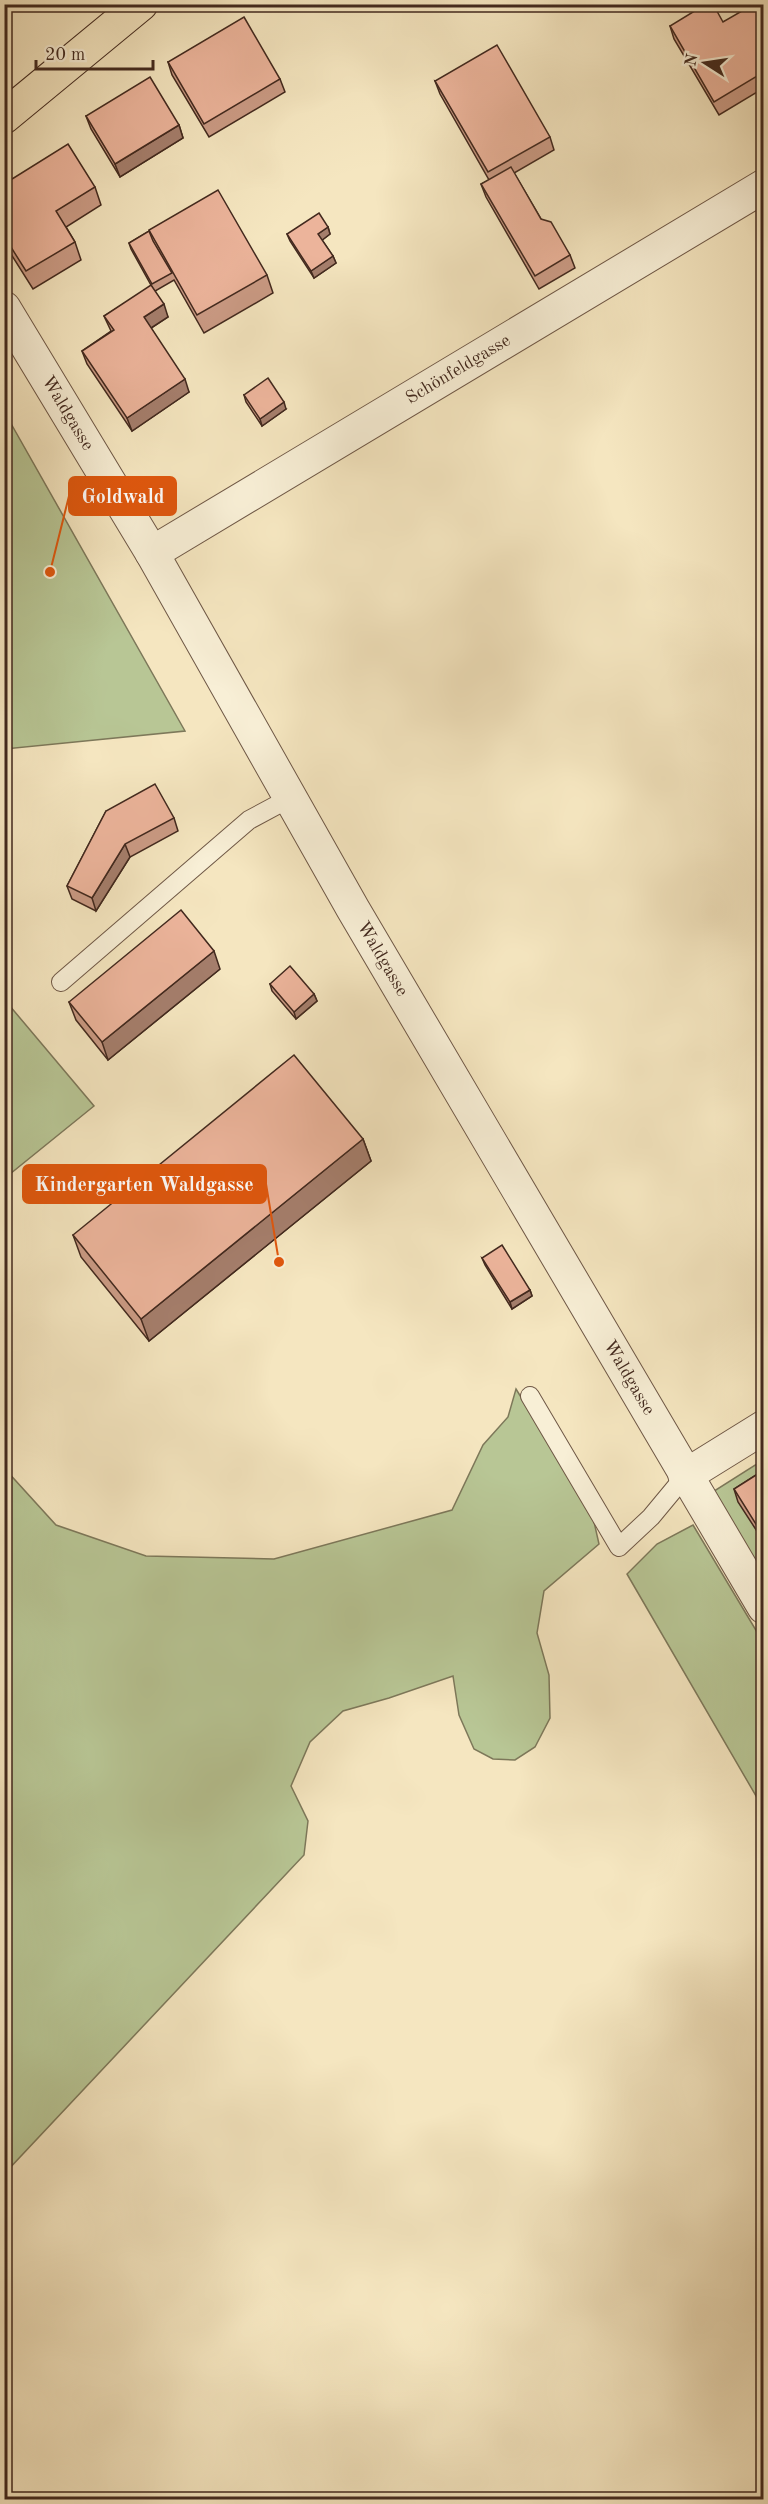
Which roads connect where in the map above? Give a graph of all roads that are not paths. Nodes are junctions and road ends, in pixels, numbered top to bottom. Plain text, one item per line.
1 (141, 4) edge
2 (4, 117) edge
3 (764, 186) edge
4 (4, 308) edge
5 (152, 553) junction
6 (290, 798) junction
7 (62, 982) dead end
8 (530, 1396) dead end
9 (764, 1426) edge
10 (685, 1476) junction
11 (764, 1607) edge

1 - 2 main road
3 - 5 street, Schönfeldgasse
4 - 5 street, Waldgasse
5 - 6 street, Waldgasse
6 - 7 lane
6 - 10 street, Waldgasse
8 - 10 lane
9 - 10 street
10 - 11 street, Waldgasse

